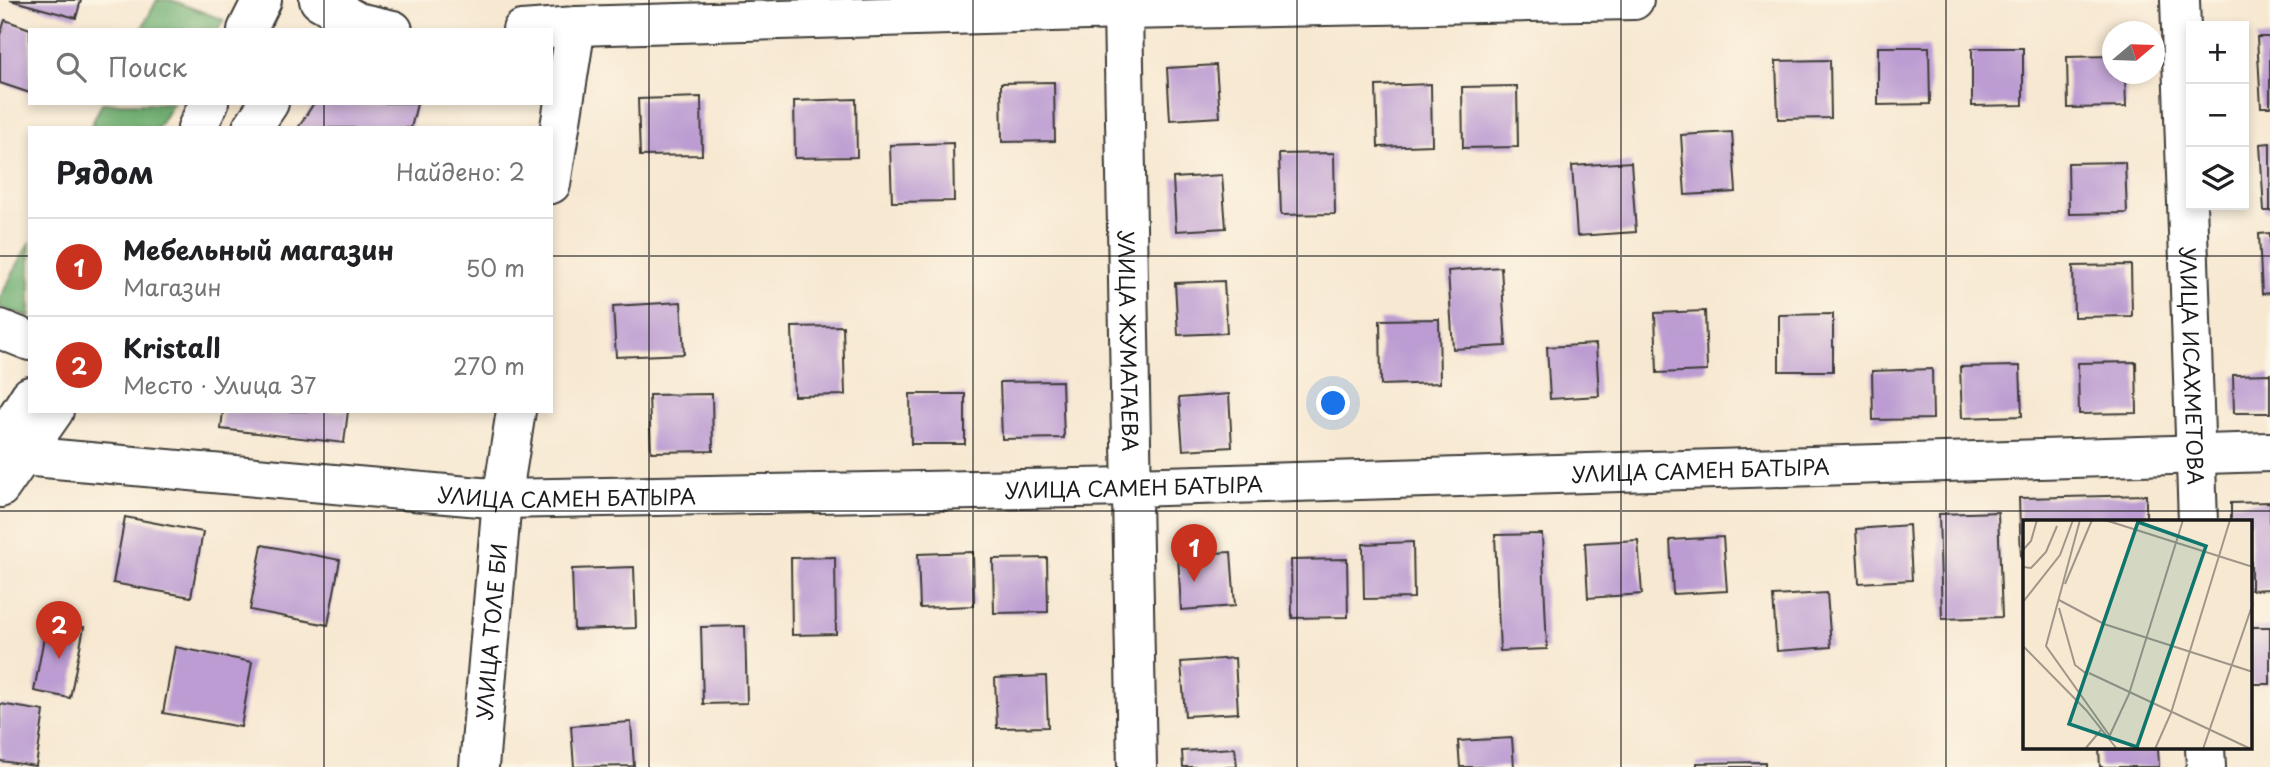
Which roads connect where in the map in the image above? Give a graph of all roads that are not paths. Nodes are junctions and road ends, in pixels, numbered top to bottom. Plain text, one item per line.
1 (319, 0) edge
2 (342, 0) edge
3 (1634, 0) edge
4 (2180, 0) edge
5 (1124, 5) edge
6 (553, 21) edge
7 (322, 28) edge
8 (384, 28) edge
9 (208, 105) edge
10 (268, 105) edge
11 (281, 105) edge
12 (552, 105) edge
13 (198, 126) edge
14 (253, 126) edge
15 (269, 126) edge
16 (552, 126) edge
17 (0, 328) edge
18 (28, 340) edge
19 (28, 399) edge
20 (53, 413) edge
21 (516, 413) edge
22 (0, 444) edge
23 (2270, 452) edge
24 (2196, 453) junction
25 (0, 454) edge
26 (1132, 487) junction
27 (0, 488) edge
28 (502, 499) junction
29 (2198, 520) edge
30 (479, 767) edge
31 (1137, 767) edge

1 - 8 street
2 - 7 street
3 - 5 street
4 - 24 street, УЛИЦА ИСАХМЕТОВА
5 - 6 street
5 - 26 street, УЛИЦА ЖУМАТАЕВА
9 - 13 street
10 - 14 street
11 - 15 street
12 - 16 street
17 - 18 street
19 - 22 street
20 - 27 street
21 - 28 street, УЛИЦА ТОЛЕ БИ
23 - 24 street, УЛИЦА САМЕН БАТЫРА
24 - 26 street, УЛИЦА САМЕН БАТЫРА
24 - 29 street, УЛИЦА ИСАХМЕТОВА
25 - 28 street, УЛИЦА САМЕН БАТЫРА
26 - 28 street, УЛИЦА САМЕН БАТЫРА
26 - 31 street, УЛИЦА ЖУМАТАЕВА
28 - 30 street, УЛИЦА ТОЛЕ БИ

